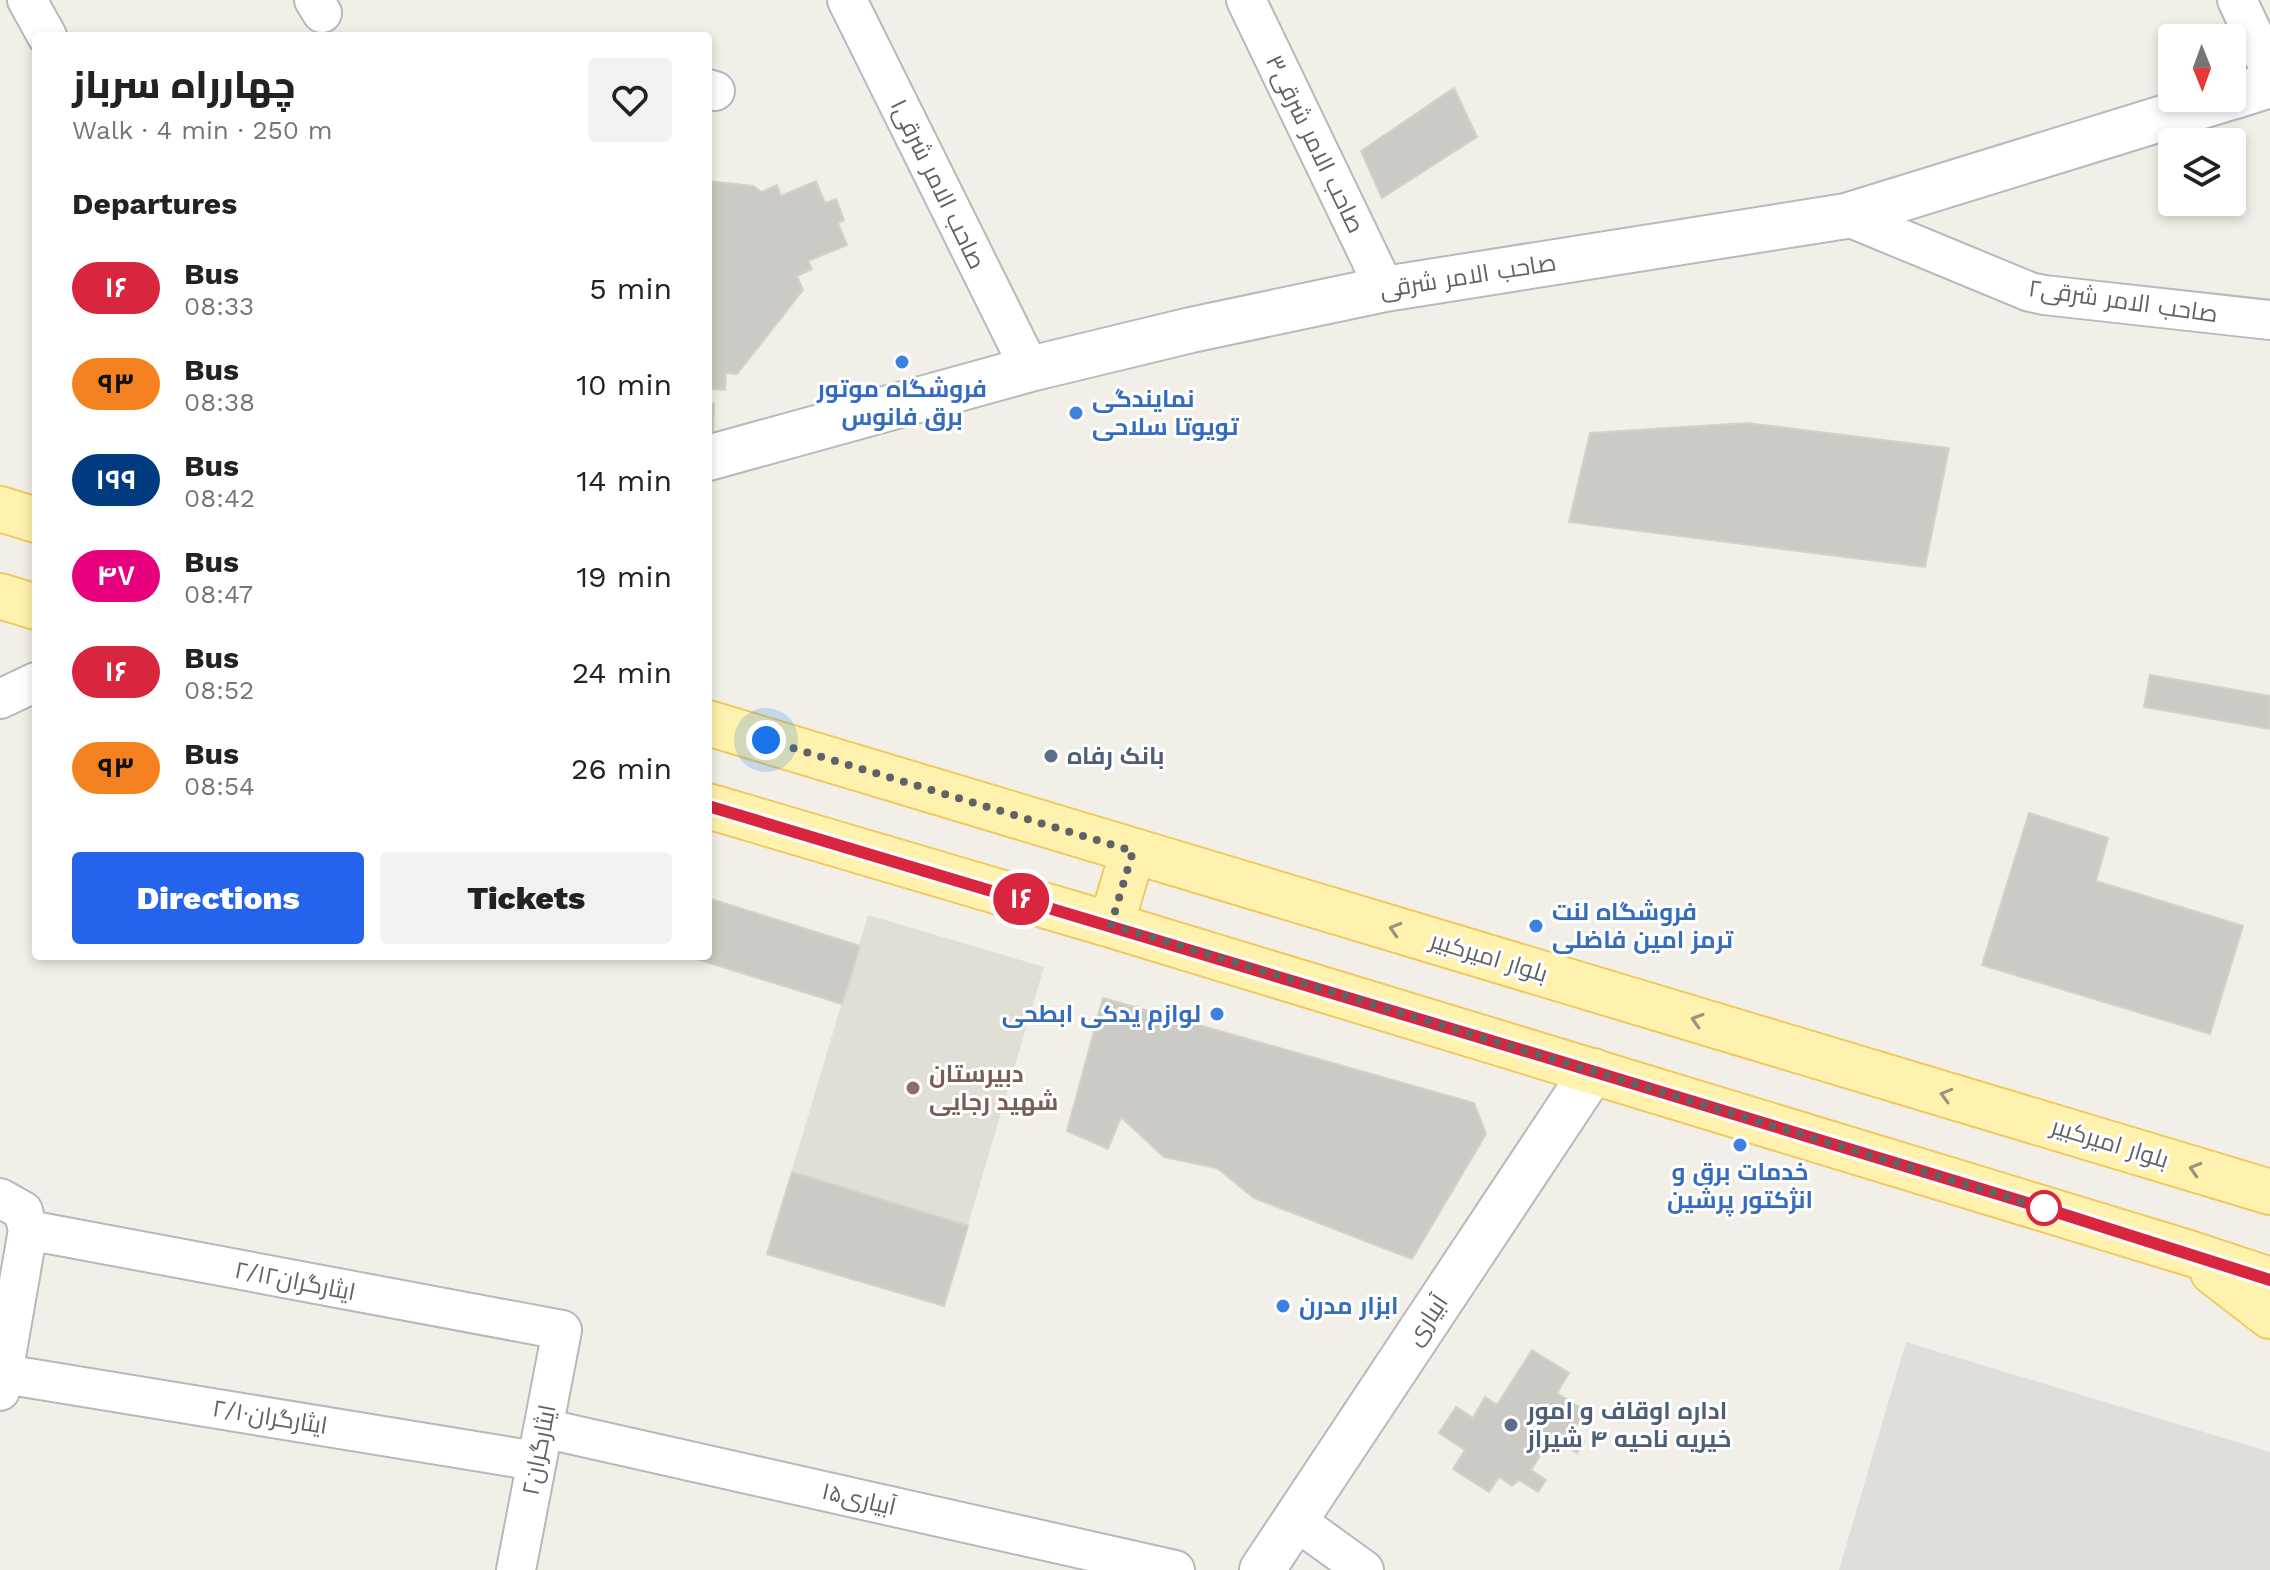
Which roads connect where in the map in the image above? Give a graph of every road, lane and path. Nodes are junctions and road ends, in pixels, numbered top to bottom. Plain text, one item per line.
1 (27, 0) edge
2 (847, 0) edge
3 (1246, 0) edge
4 (2237, 0) edge
5 (45, 32) edge
6 (2270, 70) edge
7 (2270, 85) edge
8 (2246, 92) edge
9 (2182, 112) edge
10 (1846, 216) junction
11 (1385, 289) junction
12 (2270, 320) edge
13 (1030, 369) junction
14 (712, 457) edge
15 (0, 509) edge
16 (32, 519) edge
17 (0, 596) edge
18 (32, 606) edge
19 (32, 684) edge
20 (0, 699) edge
21 (712, 724) edge
22 (712, 807) edge
23 (1133, 851) junction
24 (1111, 925) junction
25 (1593, 1071) junction
26 (2270, 1192) edge
27 (0, 1198) edge
28 (28, 1230) junction
29 (2189, 1253) junction
30 (2270, 1280) edge
31 (2270, 1316) edge
32 (562, 1330) joint
33 (2, 1382) edge
34 (540, 1444) junction
35 (1295, 1520) junction
36 (516, 1570) edge
37 (1175, 1570) edge
38 (1262, 1570) edge
39 (1364, 1570) edge

1 - 5 street
2 - 13 street, صاحب الامر شرقی۱
3 - 11 street, صاحب الامر شرقی۳
4 - 6 street
7 - 8 street, صاحب الامر شرقی
9 - 10 street, صاحب الامر شرقی
10 - 11 street, صاحب الامر شرقی
10 - 12 street, ۲صاحب الامر شرقی
11 - 13 street, صاحب الامر شرقی
13 - 14 street, صاحب الامر شرقی
15 - 16 main road
17 - 18 main road
19 - 20 street
21 - 23 main road, بلوار امیرکبیر
22 - 24 main road
23 - 24 main road
26 -> 23 main road, بلوار امیرکبیر
24 - 25 main road
25 - 29 main road
25 - 35 street, آبیاری
27 - 28 street
28 - 32 street, ایثارگران۲/۱۲
28 - 33 street
29 - 30 main road
29 - 31 main road
32 - 34 street, ایثارگران۲
33 - 34 street, ایثارگران۲/۱۰
34 - 36 street, ایثارگران۲
34 - 37 street, آبیاری۱۵
35 - 38 street, آبیاری
35 - 39 street

